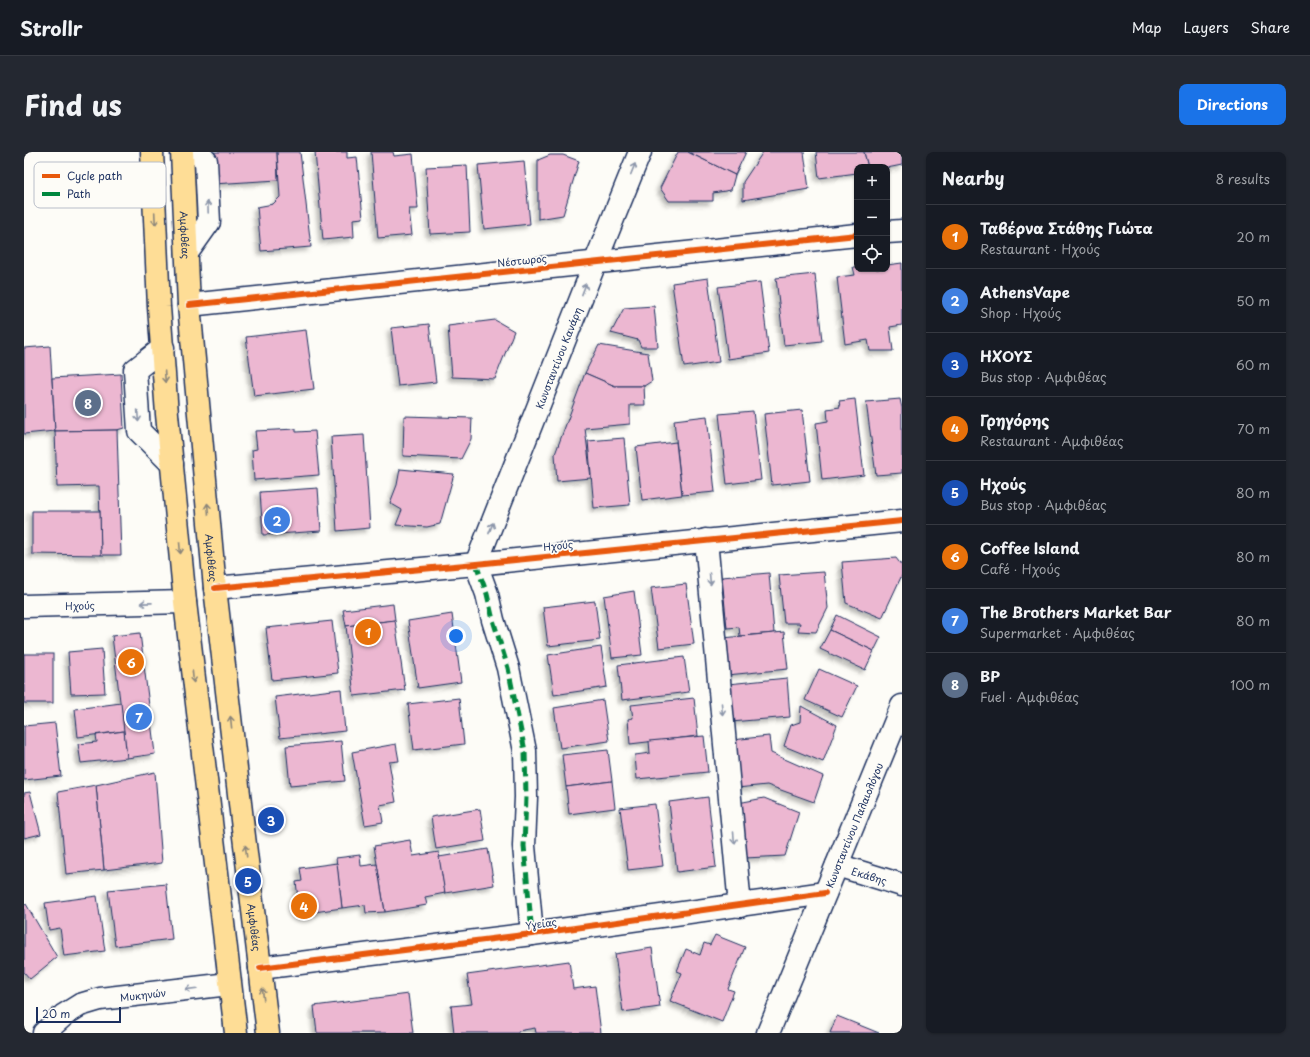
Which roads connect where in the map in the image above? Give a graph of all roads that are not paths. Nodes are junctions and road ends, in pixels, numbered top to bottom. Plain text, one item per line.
1 (152, 152) edge
2 (182, 152) edge
3 (197, 152) edge
4 (640, 152) edge
5 (152, 162) edge
6 (155, 208) edge
7 (902, 230) edge
8 (890, 232) edge
9 (854, 235) edge
10 (187, 253) junction
11 (595, 263) junction
12 (189, 305) junction
13 (163, 348) junction
14 (172, 464) junction
15 (902, 521) edge
16 (706, 540) junction
17 (476, 564) junction
18 (215, 588) junction
19 (185, 602) junction
20 (24, 606) edge
21 (902, 706) edge
22 (837, 865) junction
23 (902, 885) edge
24 (825, 894) junction
25 (740, 906) junction
26 (532, 934) junction
27 (260, 968) junction
28 (229, 984) junction
29 (44, 1033) edge
30 (236, 1033) edge
31 (268, 1033) edge
32 (768, 1033) edge

1 -> 5 main road
2 - 10 main road, Αμφιθέας
10 -> 3 street
11 -> 4 street, Κωνσταντίνου Κανάρη
6 -> 13 main road
7 - 8 street
9 - 11 street, Νέστωρος
10 - 12 main road, Αμφιθέας
11 - 12 street, Νέστωρος
17 -> 11 street, Κωνσταντίνου Κανάρη
18 -> 12 main road, Αμφιθέας
13 -> 14 main road
13 -> 14 street
14 -> 19 main road
15 - 16 street, Ηχούς
16 - 17 street, Ηχούς
16 -> 25 street
17 - 18 street, Ηχούς
17 - 26 street
27 -> 18 main road, Αμφιθέας
19 -> 20 street, Ηχούς
19 -> 28 main road
21 - 22 street, Κωνσταντίνου Παλαιολόγου
22 - 23 street, Εκάβης
22 - 24 street, Κωνσταντίνου Παλαιολόγου
24 - 25 street, Υγείας
24 - 32 street, Κωνσταντίνου Παλαιολόγου
25 - 26 street, Υγείας
26 - 27 street, Υγείας
31 -> 27 main road, Αμφιθέας
28 -> 29 street, Μυκηνών
28 - 30 main road

